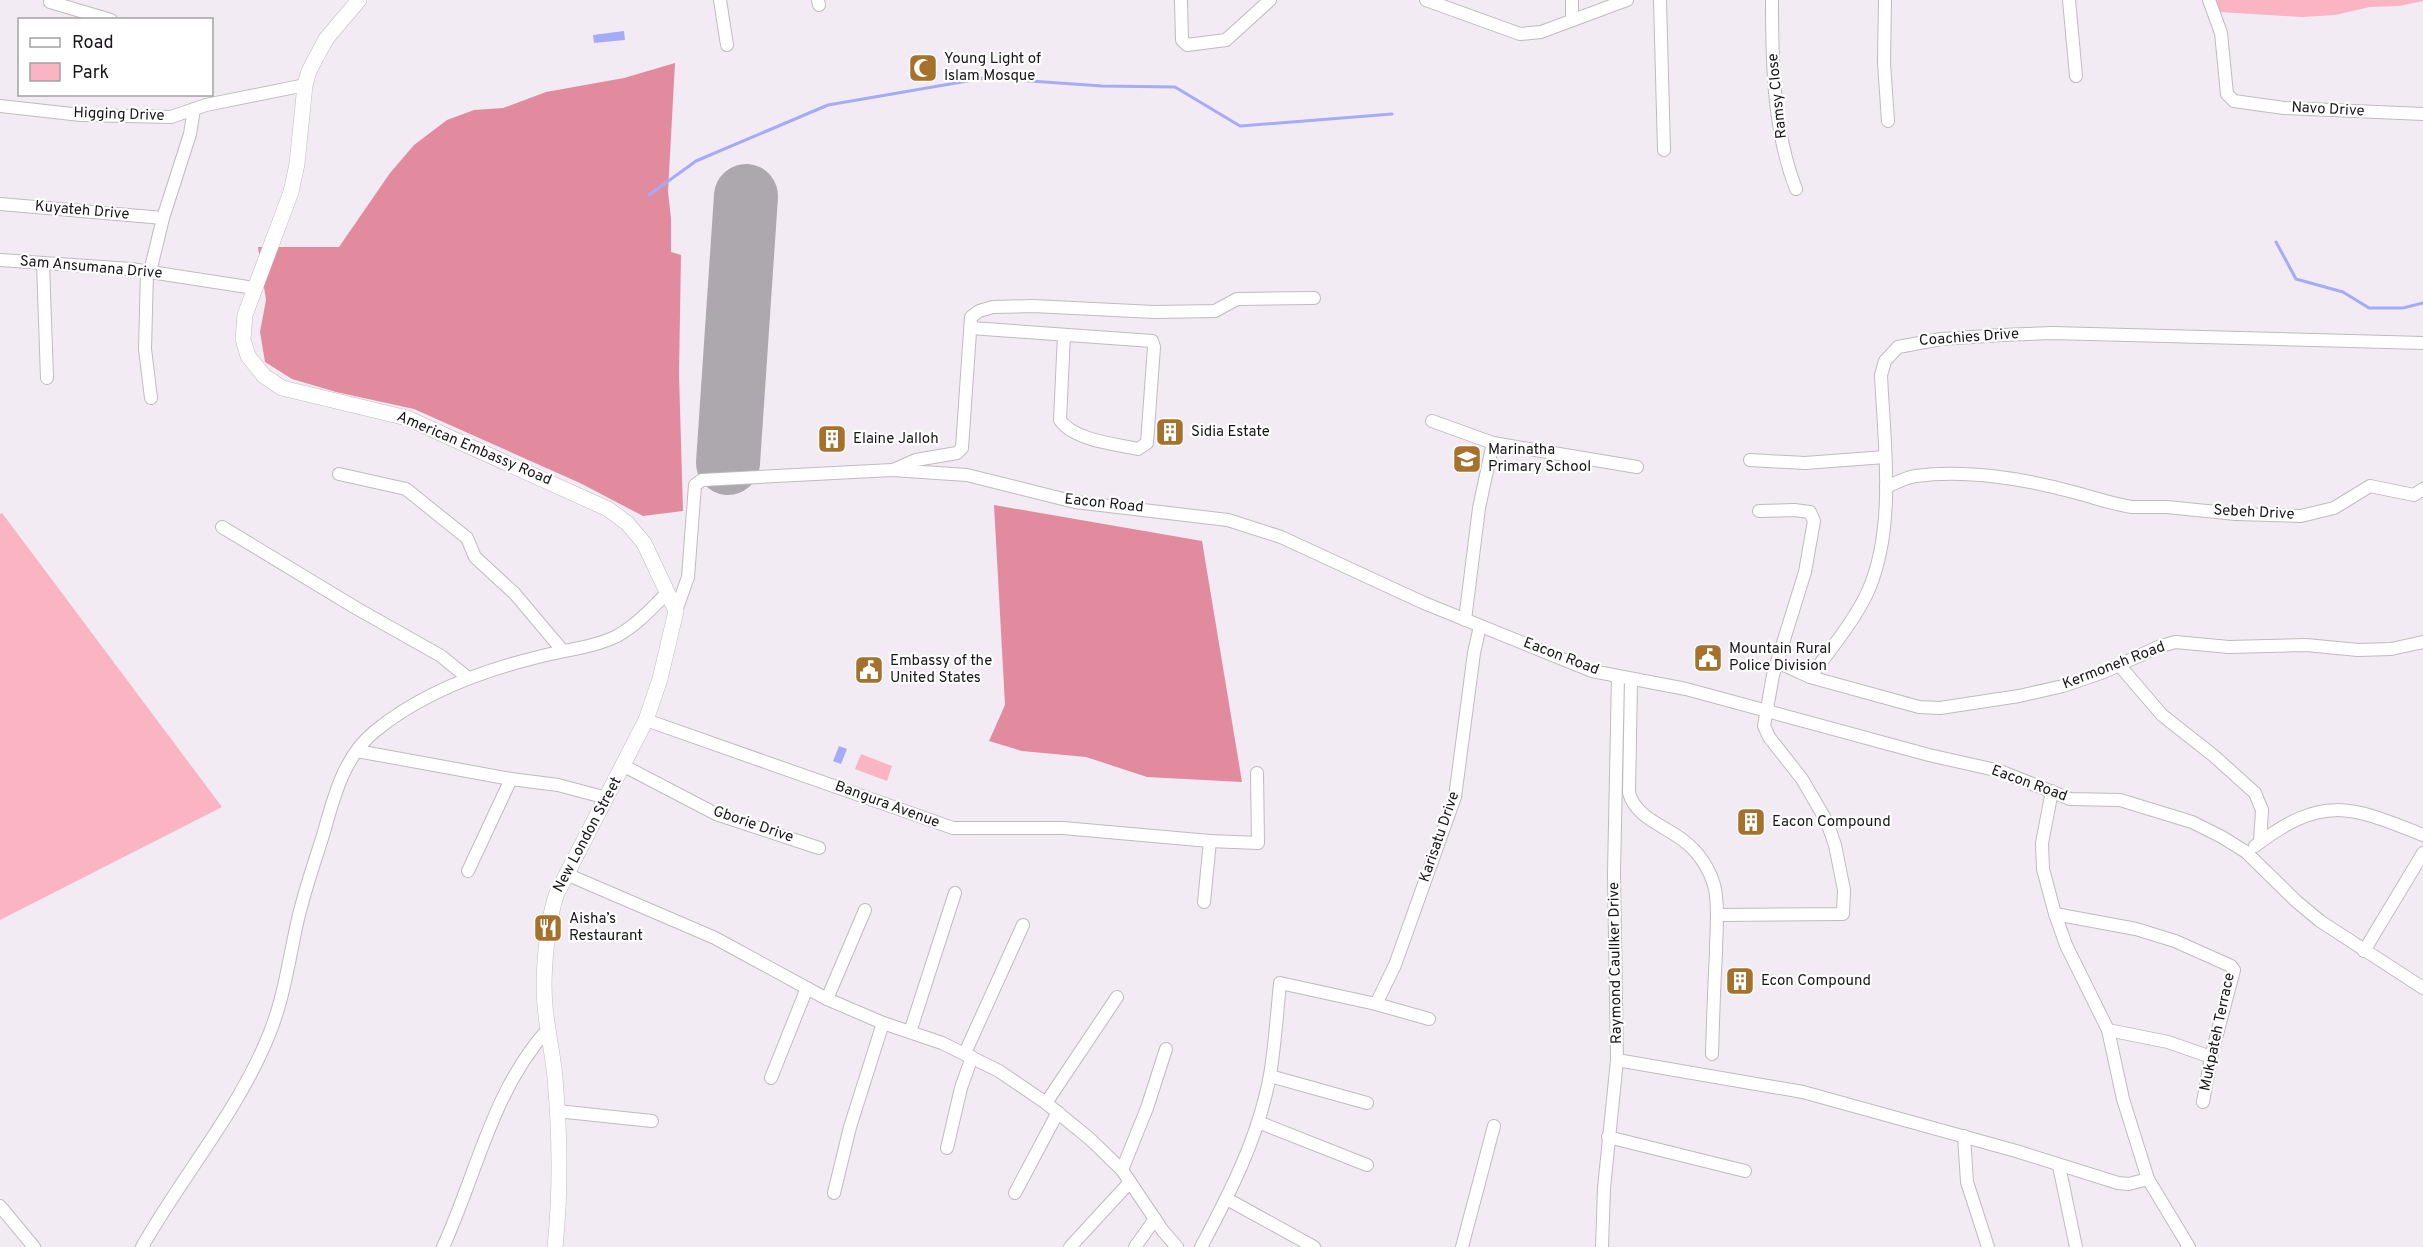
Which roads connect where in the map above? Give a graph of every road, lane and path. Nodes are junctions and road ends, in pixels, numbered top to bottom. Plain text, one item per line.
1 (52, 0) edge
2 (359, 0) edge
3 (720, 0) edge
4 (1181, 0) edge
5 (1270, 0) edge
6 (1426, 0) edge
7 (1572, 0) edge
8 (1627, 0) edge
9 (1660, 0) edge
10 (1772, 0) edge
11 (1885, 0) edge
12 (2068, 0) edge
13 (2209, 0) edge
14 (104, 18) edge
15 (1572, 20) junction
16 (727, 45) dead end
17 (2076, 76) dead end
18 (305, 84) junction
19 (0, 106) edge
20 (194, 109) junction
21 (2423, 114) edge
22 (1888, 121) dead end
23 (1664, 150) dead end
24 (1796, 189) dead end
25 (0, 204) edge
26 (163, 218) junction
27 (0, 260) edge
28 (43, 263) junction
29 (148, 272) junction
30 (254, 288) junction
31 (1314, 298) dead end
32 (971, 328) junction
33 (1064, 335) junction
34 (2423, 343) edge
35 (47, 378) dead end
36 (152, 398) dead end
37 (1432, 422) dead end
38 (1493, 443) junction
39 (1885, 457) junction
40 (1750, 460) dead end
41 (1636, 467) dead end
42 (892, 470) junction
43 (339, 474) dead end
44 (1886, 487) junction
45 (2423, 489) edge
46 (1759, 511) dead end
47 (222, 527) dead end
48 (668, 592) junction
49 (676, 611) junction
50 (1465, 620) junction
51 (1480, 626) junction
52 (2423, 642) edge
53 (563, 651) junction
54 (1777, 662) junction
55 (2120, 666) junction
56 (1810, 677) junction
57 (468, 678) junction
58 (1618, 678) junction
59 (1631, 680) junction
60 (1767, 710) junction
61 (646, 720) junction
62 (357, 751) junction
63 (624, 766) junction
64 (1257, 773) dead end
65 (511, 779) junction
66 (2052, 791) junction
67 (608, 798) junction
68 (2423, 836) edge
69 (1210, 841) junction
70 (2260, 842) junction
71 (819, 848) dead end
72 (2246, 852) junction
73 (2423, 853) edge
74 (468, 871) dead end
75 (566, 874) junction
76 (955, 893) dead end
77 (1204, 902) dead end
78 (865, 910) dead end
79 (2055, 914) junction
80 (1717, 915) junction
81 (1023, 925) dead end
82 (2364, 951) junction
83 (807, 988) junction
84 (2423, 988) edge
85 (1117, 997) dead end
86 (827, 999) junction
87 (1376, 1004) junction
88 (1429, 1019) dead end
89 (884, 1023) junction
90 (548, 1029) junction
91 (2108, 1030) junction
92 (910, 1032) junction
93 (1166, 1049) dead end
94 (1712, 1054) dead end
95 (968, 1055) junction
96 (2211, 1057) junction
97 (1617, 1060) junction
98 (1270, 1076) junction
99 (771, 1078) dead end
100 (2203, 1102) dead end
101 (1046, 1103) junction
102 (1367, 1103) dead end
103 (557, 1111) junction
104 (1058, 1112) junction
105 (652, 1121) dead end
106 (1258, 1122) junction
107 (1494, 1126) dead end
108 (1964, 1136) junction
109 (1608, 1137) junction
110 (947, 1148) dead end
111 (1367, 1165) dead end
112 (2059, 1166) junction
113 (1122, 1170) junction
114 (1745, 1172) dead end
115 (2148, 1179) junction
116 (1130, 1182) junction
117 (834, 1193) dead end
118 (1015, 1193) dead end
119 (1227, 1199) junction
120 (0, 1206) edge
121 (1155, 1219) junction
122 (34, 1247) edge
123 (142, 1247) edge
124 (443, 1247) edge
125 (555, 1247) edge
126 (1070, 1247) edge
127 (1135, 1247) edge
128 (1177, 1247) edge
129 (1201, 1247) edge
130 (1314, 1247) edge
131 (1462, 1247) edge
132 (1602, 1247) edge
133 (1988, 1247) edge
134 (2076, 1247) edge
135 (2189, 1247) edge

1 - 14 street
2 - 18 street, American Embassy Road
3 - 16 street
4 - 5 street
6 - 15 street
7 - 15 street
8 - 15 street
9 - 23 street
10 - 24 street, Ramsy Close
11 - 22 street
12 - 17 street
13 - 21 street, Navo Drive
18 - 20 street, Higging Drive
18 - 30 street, American Embassy Road
19 - 20 street, Higging Drive
20 - 26 street
25 - 26 street, Kuyateh Drive
26 - 29 street
27 - 28 street, Sam Ansumana Drive
28 - 29 street, Sam Ansumana Drive
28 - 35 street
29 - 30 street, Sam Ansumana Drive
29 - 36 street
30 - 48 street, American Embassy Road
31 - 32 street
32 - 33 street
32 - 42 street
33 - 33 street
34 - 39 street, Coachies Drive
37 - 38 street
38 - 41 street
38 - 50 street
39 - 40 street
39 - 44 street, Coachies Drive
42 - 49 street, Eacon Road
42 - 50 street, Eacon Road
43 - 53 street
44 - 45 street, Sebeh Drive
44 - 56 street, Coachies Drive
46 - 54 street
47 - 57 street
48 - 49 street, American Embassy Road
48 - 53 street
49 - 61 street, New London Street
50 - 51 street, Eacon Road
51 - 58 street, Eacon Road
51 - 87 street, Karisatu Drive
52 - 55 street, Kermoneh Road
53 - 57 street
54 - 56 street, Kermoneh Road
54 - 60 street
55 - 56 street, Kermoneh Road
55 - 70 street
57 - 62 street
58 - 59 street, Eacon Road
58 - 97 street, Raymond Caullker Drive
59 - 60 street, Eacon Road
59 - 80 street
60 - 66 street, Eacon Road
60 - 80 street
61 - 63 street, New London Street
61 - 69 street, Bangura Avenue
62 - 65 street
62 - 123 street
63 - 67 street, New London Street
63 - 71 street, Gborie Drive
64 - 69 street, Bangura Avenue
65 - 67 street
65 - 74 street
66 - 72 street, Eacon Road
66 - 79 street
67 - 75 street, New London Street
68 - 70 street
69 - 77 street
70 - 72 street
72 - 82 street, Eacon Road
73 - 82 street
75 - 83 street
75 - 90 street, New London Street
76 - 92 street
78 - 86 street
79 - 91 street
79 - 96 street, Mukpateh Terrace
80 - 94 street
81 - 95 street
82 - 84 street, Eacon Road
83 - 86 street
83 - 99 street
85 - 101 street
86 - 89 street
87 - 88 street
87 - 98 street
89 - 92 street
89 - 117 street
90 - 103 street, New London Street
90 - 124 street
91 - 96 street
91 - 115 street
92 - 95 street
93 - 113 street
95 - 101 street
95 - 110 street
96 - 100 street, Mukpateh Terrace
97 - 108 street
97 - 109 street, Raymond Caullker Drive
98 - 102 street
98 - 106 street
101 - 104 street
103 - 105 street
103 - 125 street, New London Street
104 - 113 street
104 - 118 street
106 - 111 street
106 - 119 street
107 - 131 street
108 - 112 street
108 - 133 street
109 - 114 street
109 - 132 street, Raymond Caullker Drive
112 - 115 street
112 - 134 street
113 - 116 street
115 - 135 street
116 - 121 street
116 - 126 street
119 - 129 street
119 - 130 street
120 - 122 street
121 - 127 street
121 - 128 street

